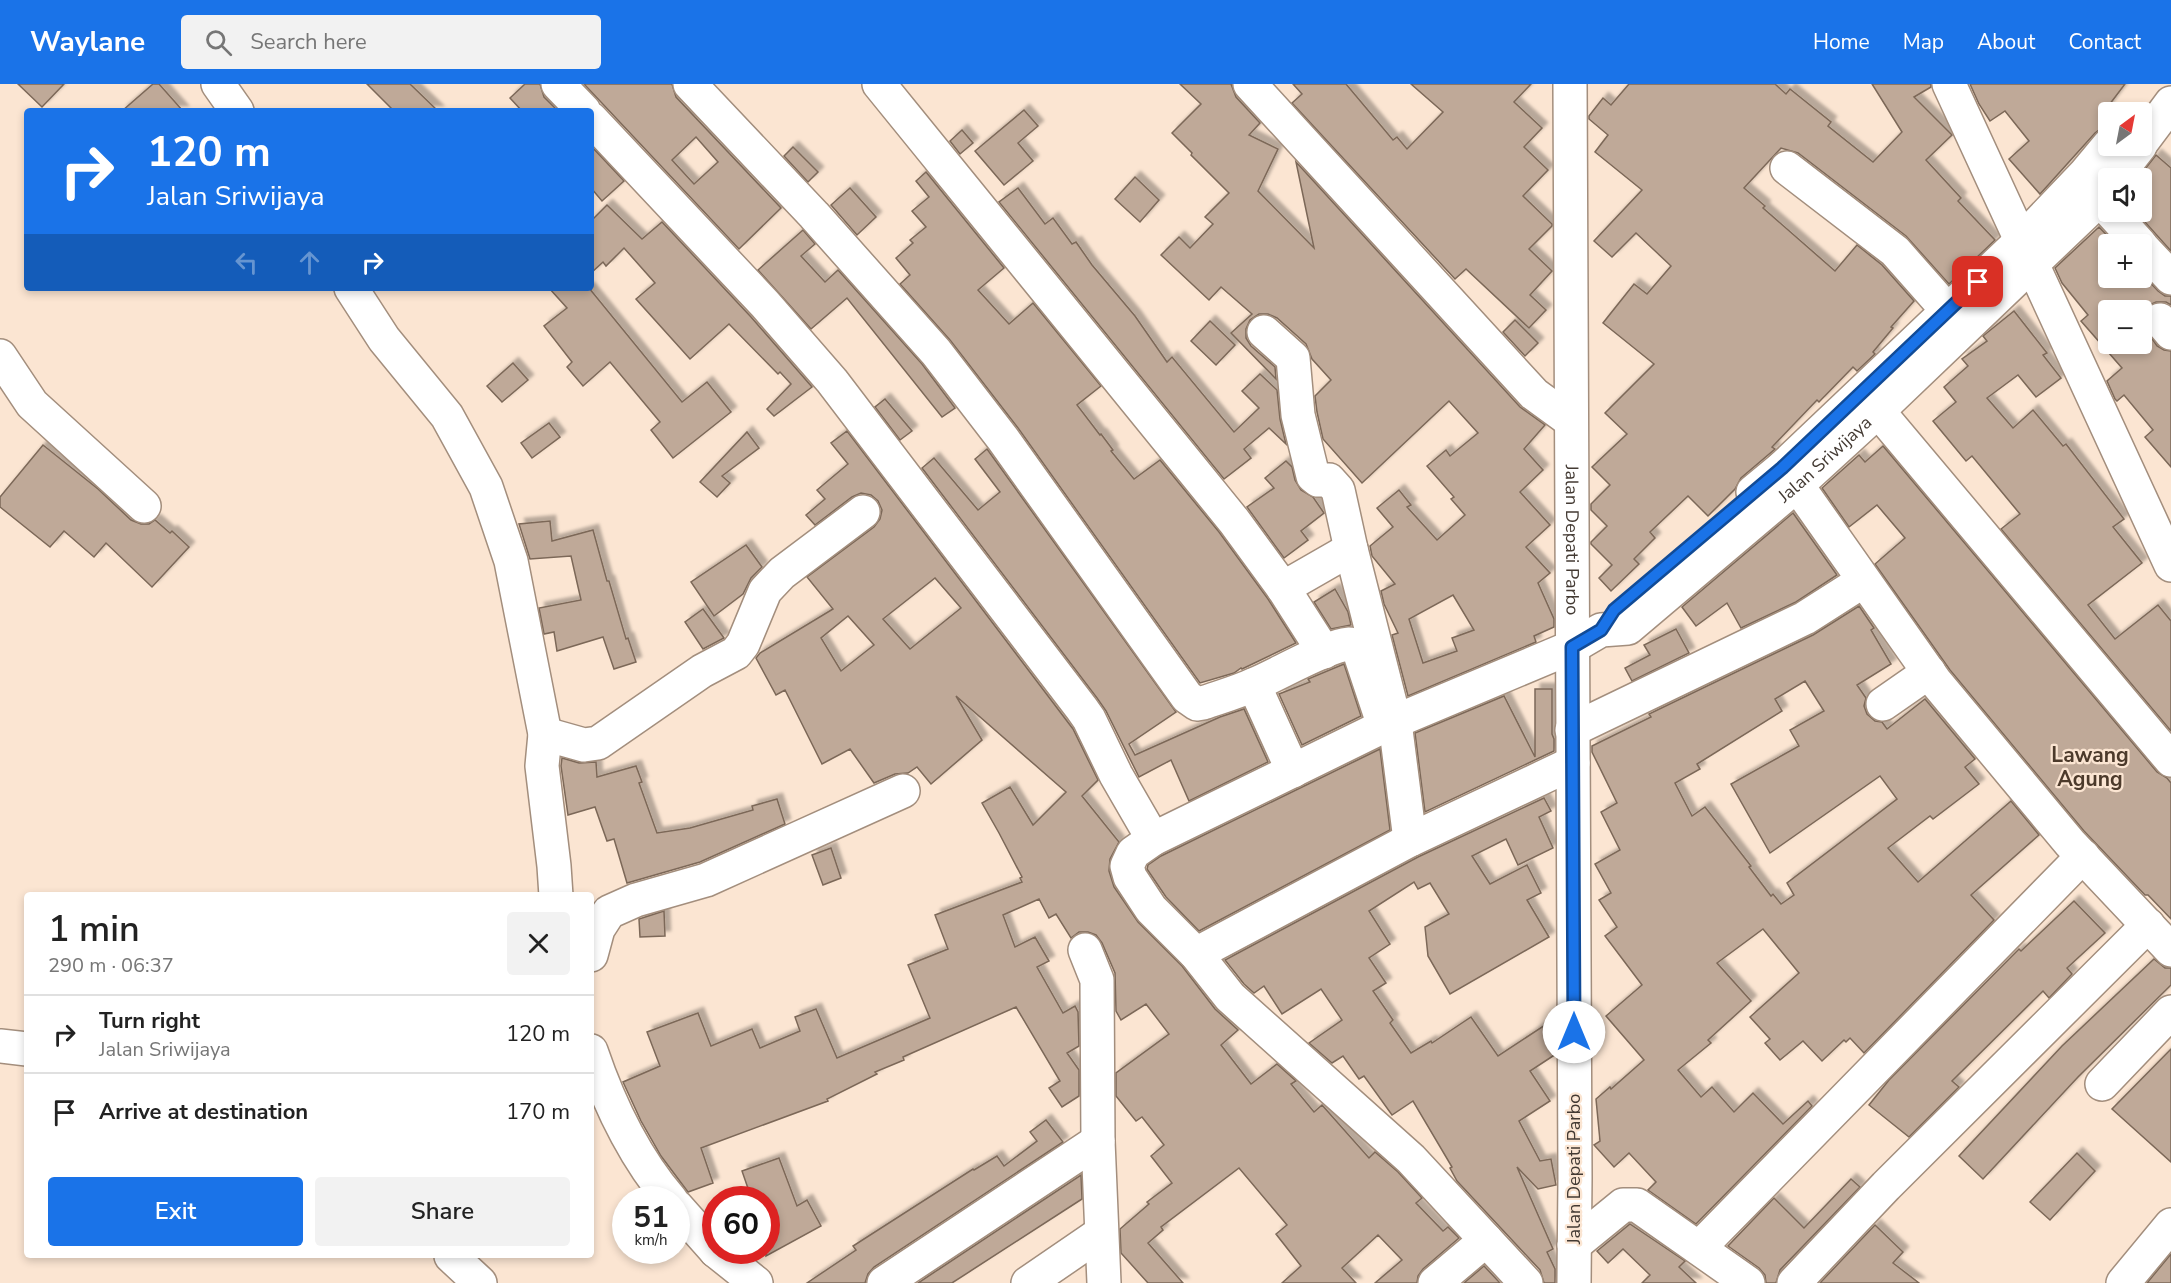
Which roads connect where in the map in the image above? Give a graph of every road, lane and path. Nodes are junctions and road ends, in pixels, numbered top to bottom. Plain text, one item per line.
1 (218, 84) edge
2 (558, 84) edge
3 (690, 84) edge
4 (879, 84) edge
5 (1570, 84) edge
6 (1949, 84) edge
7 (2158, 84) edge
8 (1261, 90) edge
9 (2144, 102) edge
10 (2171, 103) edge
11 (235, 108) edge
12 (581, 108) edge
13 (594, 121) edge
14 (2152, 129) edge
15 (2100, 156) edge
16 (1787, 168) dead end
17 (2098, 204) edge
18 (2027, 251) junction
19 (2152, 258) edge
20 (2171, 278) edge
21 (353, 291) edge
22 (1948, 310) junction
23 (1264, 332) dead end
24 (0, 356) edge
25 (1878, 411) junction
26 (1571, 421) junction
27 (1790, 477) junction
28 (144, 506) dead end
29 (863, 512) dead end
30 (1345, 552) junction
31 (2171, 566) edge
32 (1863, 581) junction
33 (1283, 588) junction
34 (1572, 647) junction
35 (1324, 652) junction
36 (1929, 672) junction
37 (1254, 685) junction
38 (1883, 704) dead end
39 (1390, 724) junction
40 (1572, 730) junction
41 (545, 734) junction
42 (2171, 760) edge
43 (1573, 763) junction
44 (1293, 771) junction
45 (903, 791) dead end
46 (1154, 839) junction
47 (1403, 844) junction
48 (2083, 856) junction
49 (556, 892) edge
50 (2148, 926) junction
51 (594, 944) edge
52 (1085, 950) dead end
53 (2171, 950) edge
54 (1196, 954) junction
55 (2171, 1012) edge
56 (0, 1046) edge
57 (24, 1049) edge
58 (594, 1061) edge
59 (2102, 1084) dead end
60 (1098, 1141) junction
61 (662, 1186) edge
62 (690, 1222) edge
63 (2171, 1225) edge
64 (1101, 1233) junction
65 (702, 1235) edge
66 (1486, 1240) junction
67 (1574, 1245) junction
68 (1699, 1248) junction
69 (453, 1258) edge
70 (732, 1264) edge
71 (480, 1283) edge
72 (756, 1283) edge
73 (884, 1283) edge
74 (1028, 1283) edge
75 (1104, 1283) edge
76 (1435, 1283) edge
77 (1526, 1283) edge
78 (1574, 1283) edge
79 (1748, 1283) edge
80 (1794, 1283) edge
81 (2123, 1283) edge

1 - 11 main road
2 - 12 main road
3 - 37 main road
4 - 33 main road
5 - 26 main road, Jalan Depati Parbo
6 - 18 main road
7 - 9 main road
8 - 26 main road
10 - 14 main road
13 - 46 main road
15 - 18 main road
16 - 22 main road
17 - 18 main road
18 - 22 main road, Jalan Sriwijaya
18 - 25 main road, Jalan Sriwijaya
18 - 31 main road
19 - 20 main road
21 - 41 main road
22 - 27 main road, Jalan Sriwijaya
23 - 30 main road
24 - 28 main road
25 - 27 main road, Jalan Sriwijaya
25 - 42 main road
26 - 34 main road, Jalan Depati Parbo
27 - 32 main road
27 - 34 main road, Jalan Sriwijaya
29 - 41 main road
30 - 33 main road
30 - 39 main road
32 - 36 main road
32 - 40 main road
33 - 35 main road
34 - 39 main road, Jalan Sriwijaya
34 - 40 main road, Jalan Depati Parbo
35 - 37 main road
35 - 39 main road
36 - 38 main road
36 - 48 main road
37 - 44 main road
39 - 44 main road, Jalan Sriwijaya
39 - 47 main road
40 - 43 main road, Jalan Depati Parbo
41 - 49 main road
43 - 47 main road
43 - 67 main road, Jalan Depati Parbo
44 - 46 main road, Jalan Sriwijaya
45 - 51 main road
46 - 54 main road, Jalan Sriwijaya
47 - 54 main road
48 - 50 main road
48 - 68 main road
50 - 53 main road
50 - 80 main road
52 - 60 main road
54 - 66 main road, Jalan Sriwijaya
55 - 59 main road
56 - 57 main road
58 - 61 main road
60 - 64 main road
60 - 73 main road
62 - 65 main road
63 - 81 main road
64 - 74 main road
64 - 75 main road
66 - 76 main road
66 - 77 main road, Jalan Sriwijaya
67 - 68 main road
67 - 78 main road, Jalan Depati Parbo
68 - 79 main road
69 - 71 main road
70 - 72 main road

